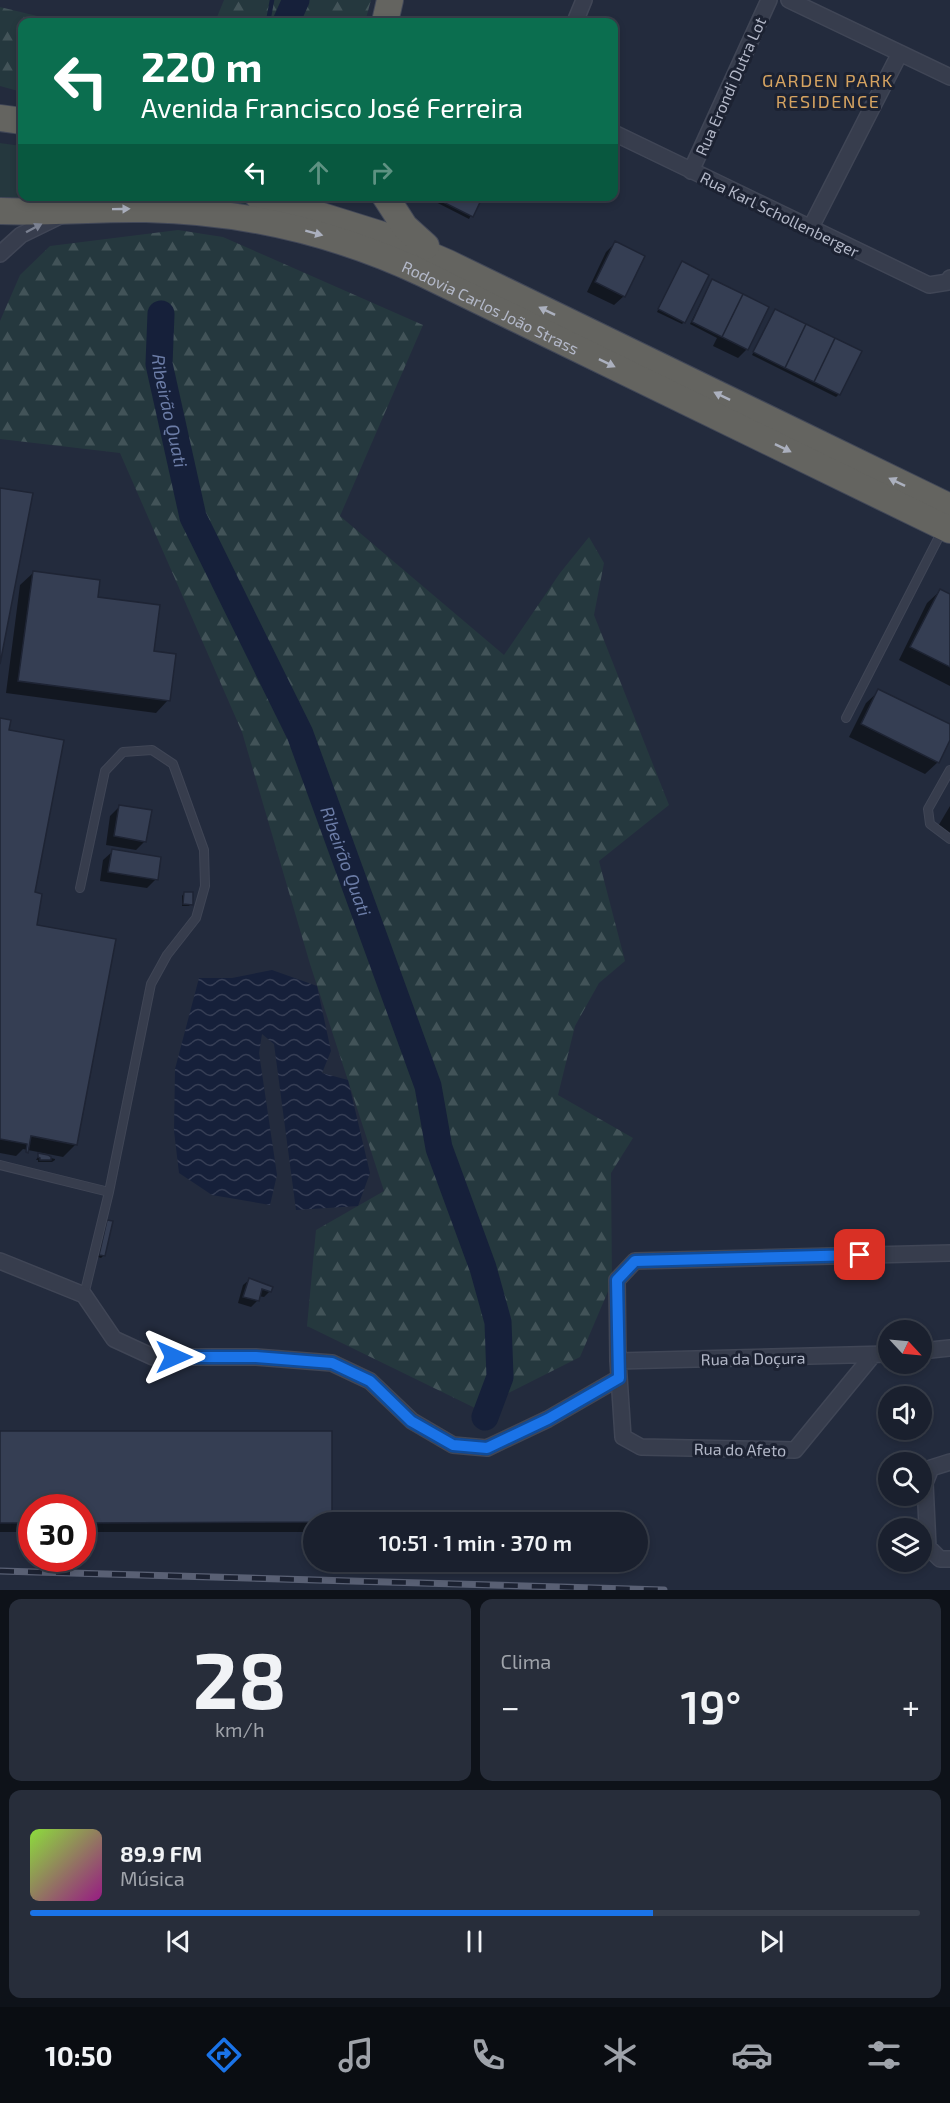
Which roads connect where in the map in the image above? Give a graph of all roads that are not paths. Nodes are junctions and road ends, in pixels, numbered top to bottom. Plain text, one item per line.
1 (390, 0) edge
2 (406, 0) edge
3 (584, 0) edge
4 (769, 0) edge
5 (789, 0) edge
6 (386, 18) edge
7 (403, 18) edge
8 (577, 18) edge
9 (900, 53) junction
10 (950, 77) edge
11 (0, 118) edge
12 (18, 120) edge
13 (618, 135) edge
14 (691, 171) junction
15 (274, 201) edge
16 (388, 201) edge
17 (73, 210) junction
18 (0, 211) edge
19 (810, 230) junction
20 (0, 254) edge
21 (448, 262) junction
22 (949, 280) edge
23 (948, 521) edge
24 (846, 718) dead end
25 (950, 770) edge
26 (950, 839) edge
27 (80, 888) dead end
28 (0, 1164) edge
29 (109, 1192) junction
30 (950, 1253) edge
31 (0, 1261) edge
32 (84, 1295) junction
33 (950, 1348) edge
34 (932, 1350) edge
35 (878, 1355) edge
36 (878, 1358) edge
37 (618, 1361) junction
38 (619, 1378) junction
39 (950, 1462) edge
40 (950, 1559) edge

1 - 6 highway
2 - 7 highway
3 - 8 street
4 - 14 street, Rua Erondi Dutra Lot
5 - 9 street
9 - 10 street
9 - 19 street
11 - 12 highway
13 - 14 street, Rua Karl Schollenberger
14 - 19 street, Rua Karl Schollenberger
15 - 21 highway, Rodovia Carlos João Strass
16 - 21 highway
17 - 18 highway, Rodovia Carlos João Strass
20 -> 17 street
17 -> 23 highway, Rodovia Carlos João Strass
19 - 22 street, Rua Karl Schollenberger
23 -> 21 highway, Rodovia Carlos João Strass
23 - 24 lane
25 - 26 lane
27 - 29 lane
28 - 29 lane
29 - 32 lane
30 - 37 street
31 - 32 street
32 - 38 street
33 - 34 street
35 - 37 street, Rua da Doçura
36 - 38 street, Rua do Afeto
37 - 38 street
39 - 40 street

